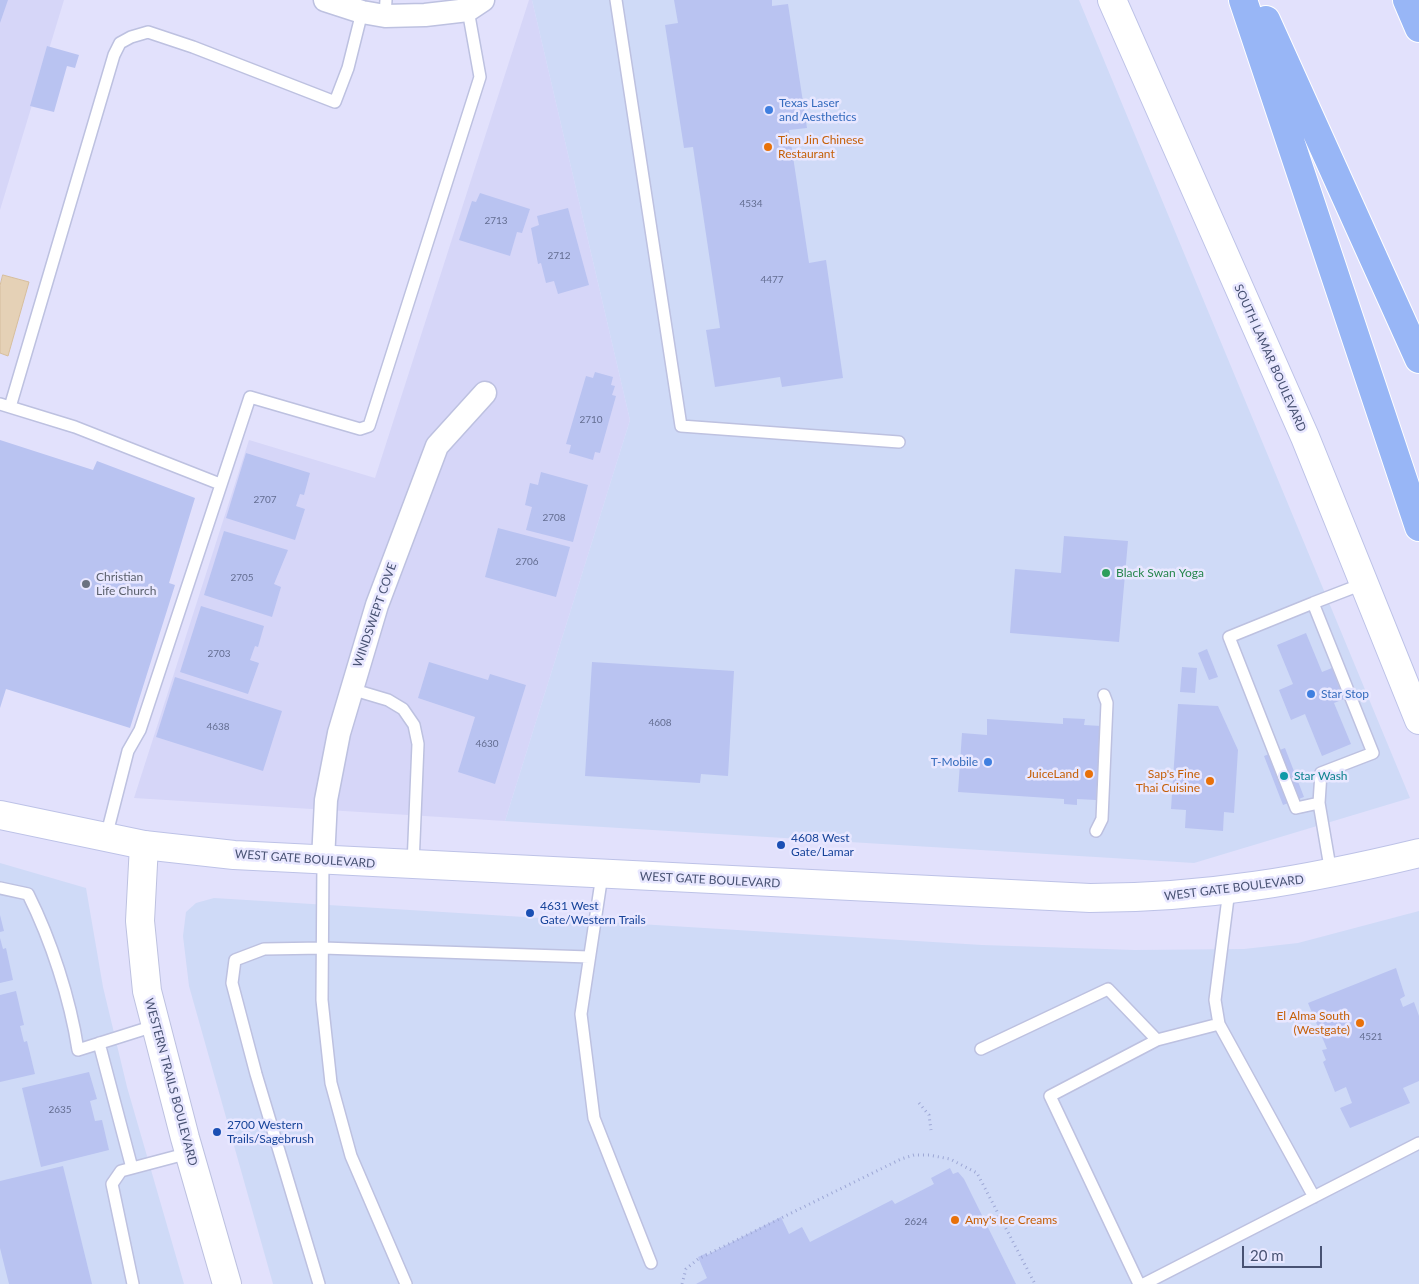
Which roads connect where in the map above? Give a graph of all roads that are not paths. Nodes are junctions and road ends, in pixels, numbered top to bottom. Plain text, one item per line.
1 (325, 0) edge
2 (616, 0) edge
3 (1112, 0) edge
4 (1243, 0) edge
5 (1257, 0) edge
6 (1407, 0) edge
7 (476, 5) edge
8 (385, 8) edge
9 (362, 12) junction
10 (1419, 28) edge
11 (1419, 359) edge
12 (485, 393) dead end
13 (5, 406) edge
14 (899, 442) dead end
15 (220, 484) junction
16 (1419, 527) edge
17 (1364, 583) junction
18 (1313, 604) junction
19 (1376, 611) junction
20 (1419, 667) edge
21 (351, 689) junction
22 (1104, 695) dead end
23 (1419, 720) edge
24 (1319, 803) junction
25 (0, 815) edge
26 (1096, 831) dead end
27 (106, 837) junction
28 (144, 845) junction
29 (1419, 853) edge
30 (323, 860) junction
31 (413, 865) junction
32 (1331, 874) junction
33 (602, 875) junction
34 (0, 888) edge
35 (1229, 890) junction
36 (323, 948) junction
37 (589, 957) junction
38 (1219, 1024) junction
39 (154, 1026) junction
40 (1156, 1040) junction
41 (99, 1043) junction
42 (981, 1049) dead end
43 (1419, 1143) edge
44 (190, 1153) junction
45 (132, 1168) junction
46 (1314, 1197) junction
47 (651, 1263) dead end
48 (133, 1284) edge
49 (227, 1284) edge
50 (318, 1284) edge
51 (406, 1284) edge
52 (1139, 1284) edge
53 (1144, 1284) edge

1 - 9 street
2 - 14 lane
3 - 17 main road, SOUTH LAMAR BOULEVARD
4 - 16 highway
5 - 11 highway
6 - 10 highway
7 - 8 street
7 - 15 lane
8 - 9 street
9 - 13 lane
12 - 21 street, WINDSWEPT COVE
13 - 15 lane
15 - 27 lane
17 - 18 lane
17 - 19 main road, SOUTH LAMAR BOULEVARD
18 - 24 lane
18 - 24 lane
19 - 20 main road
19 - 23 main road, SOUTH LAMAR BOULEVARD
21 - 30 street, WINDSWEPT COVE
21 - 31 lane
22 - 26 lane
24 - 32 lane
25 - 27 main road, WEST GATE BOULEVARD
27 - 28 main road, WEST GATE BOULEVARD
28 - 30 main road, WEST GATE BOULEVARD
28 - 39 main road, WESTERN TRAILS BOULEVARD
29 - 32 main road, WEST GATE BOULEVARD
30 - 31 main road, WEST GATE BOULEVARD
30 - 36 lane
31 - 33 main road, WEST GATE BOULEVARD
32 - 35 main road, WEST GATE BOULEVARD
33 - 35 main road, WEST GATE BOULEVARD
33 - 37 lane
34 - 41 lane
35 - 38 lane
36 - 37 lane
36 - 50 lane
36 - 51 lane
37 - 47 lane
38 - 40 lane
38 - 46 lane
39 - 41 lane
39 - 44 main road, WESTERN TRAILS BOULEVARD
40 - 42 lane
40 - 52 lane
41 - 45 lane
43 - 46 lane
44 - 45 lane
44 - 49 main road, WESTERN TRAILS BOULEVARD
45 - 48 lane
46 - 53 lane

